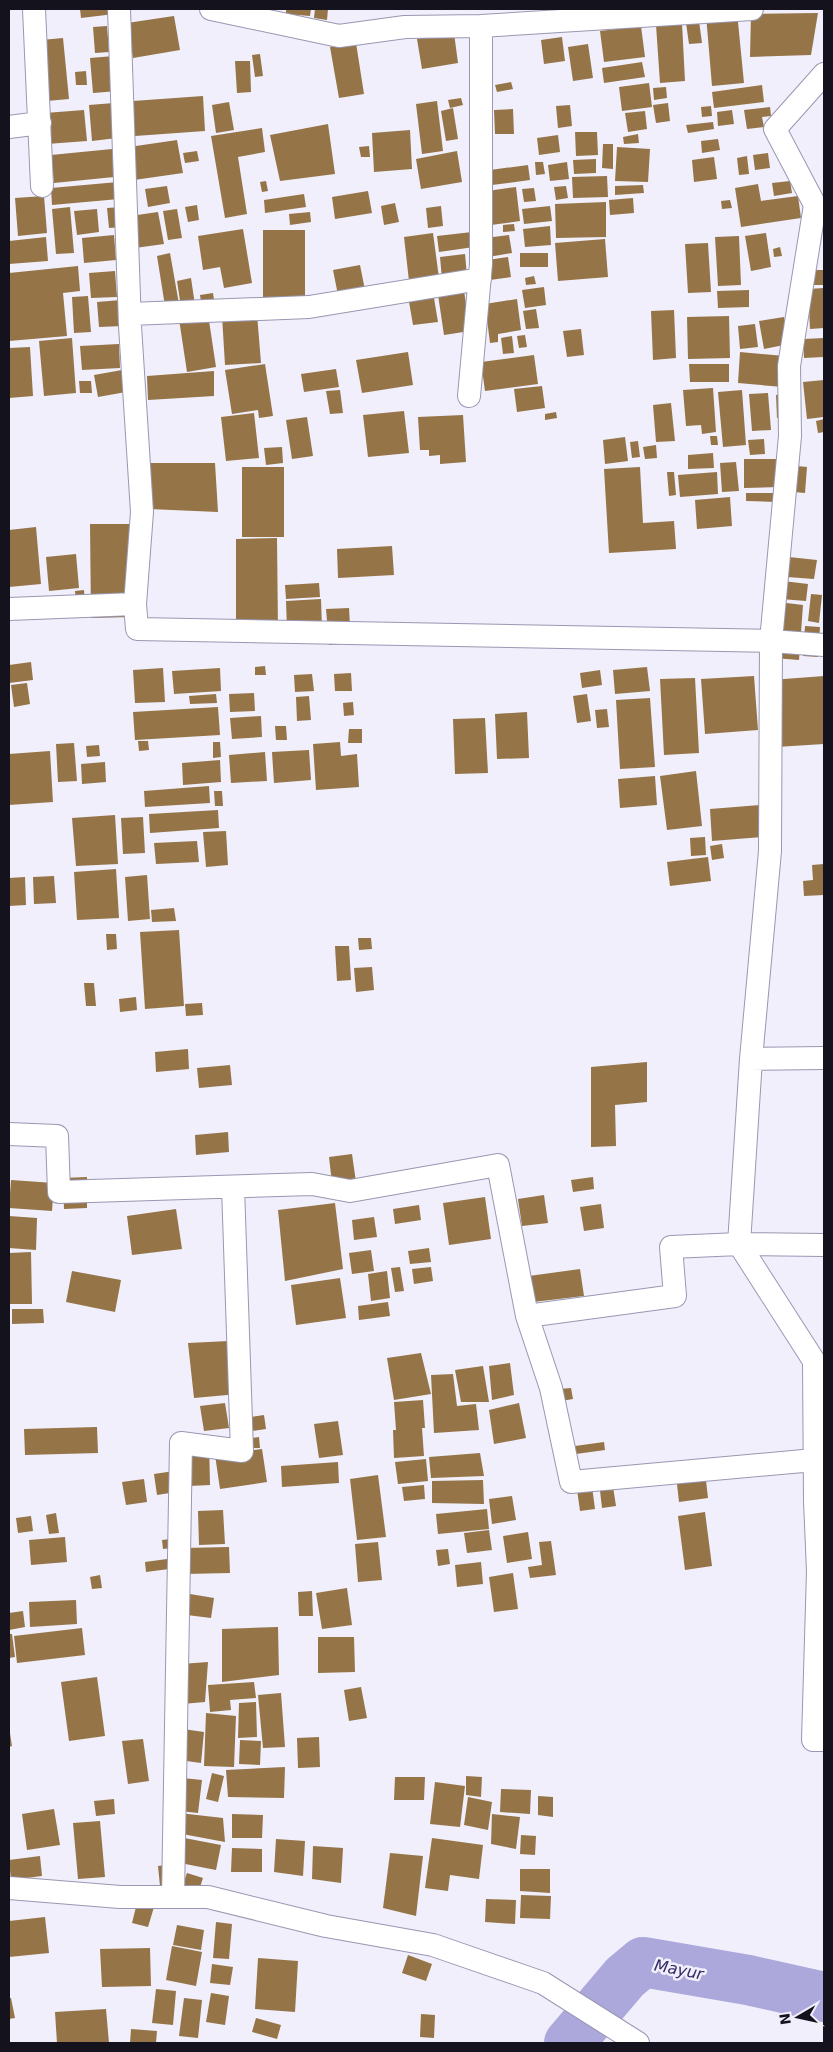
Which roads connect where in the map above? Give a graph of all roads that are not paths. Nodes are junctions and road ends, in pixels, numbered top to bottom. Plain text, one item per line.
1 (34, 9) edge
2 (119, 9) edge
3 (211, 9) edge
4 (752, 9) edge
5 (481, 26) junction
6 (824, 74) edge
7 (40, 124) junction
8 (9, 127) edge
9 (42, 186) dead end
10 (820, 213) edge
11 (816, 256) edge
12 (480, 279) junction
13 (130, 314) junction
14 (469, 396) dead end
15 (135, 604) junction
16 (9, 609) edge
17 (771, 641) junction
18 (824, 645) edge
19 (824, 1058) edge
20 (751, 1059) junction
21 (9, 1134) edge
22 (234, 1187) junction
23 (739, 1244) junction
24 (824, 1244) edge
25 (527, 1316) junction
26 (819, 1361) edge
27 (814, 1460) junction
28 (819, 1501) edge
29 (821, 1618) edge
30 (824, 1740) edge
31 (9, 1888) edge
32 (173, 1897) junction
33 (638, 2043) edge

1 - 7 street
2 - 13 street
3 - 5 street
4 - 5 street
5 - 12 street
6 - 10 street
7 - 8 street
7 - 9 street
10 - 11 street
11 - 17 street
12 - 13 street
12 - 14 street
13 - 15 street
15 - 16 street
15 - 17 street
17 - 18 street
17 - 20 street
19 - 20 street
20 - 23 street
21 - 22 street
22 - 25 street
22 - 32 street
23 - 24 street
23 - 25 street
23 - 26 street
25 - 27 street
26 - 27 street
27 - 28 street
28 - 29 street
29 - 30 street
31 - 32 street
32 - 33 street

